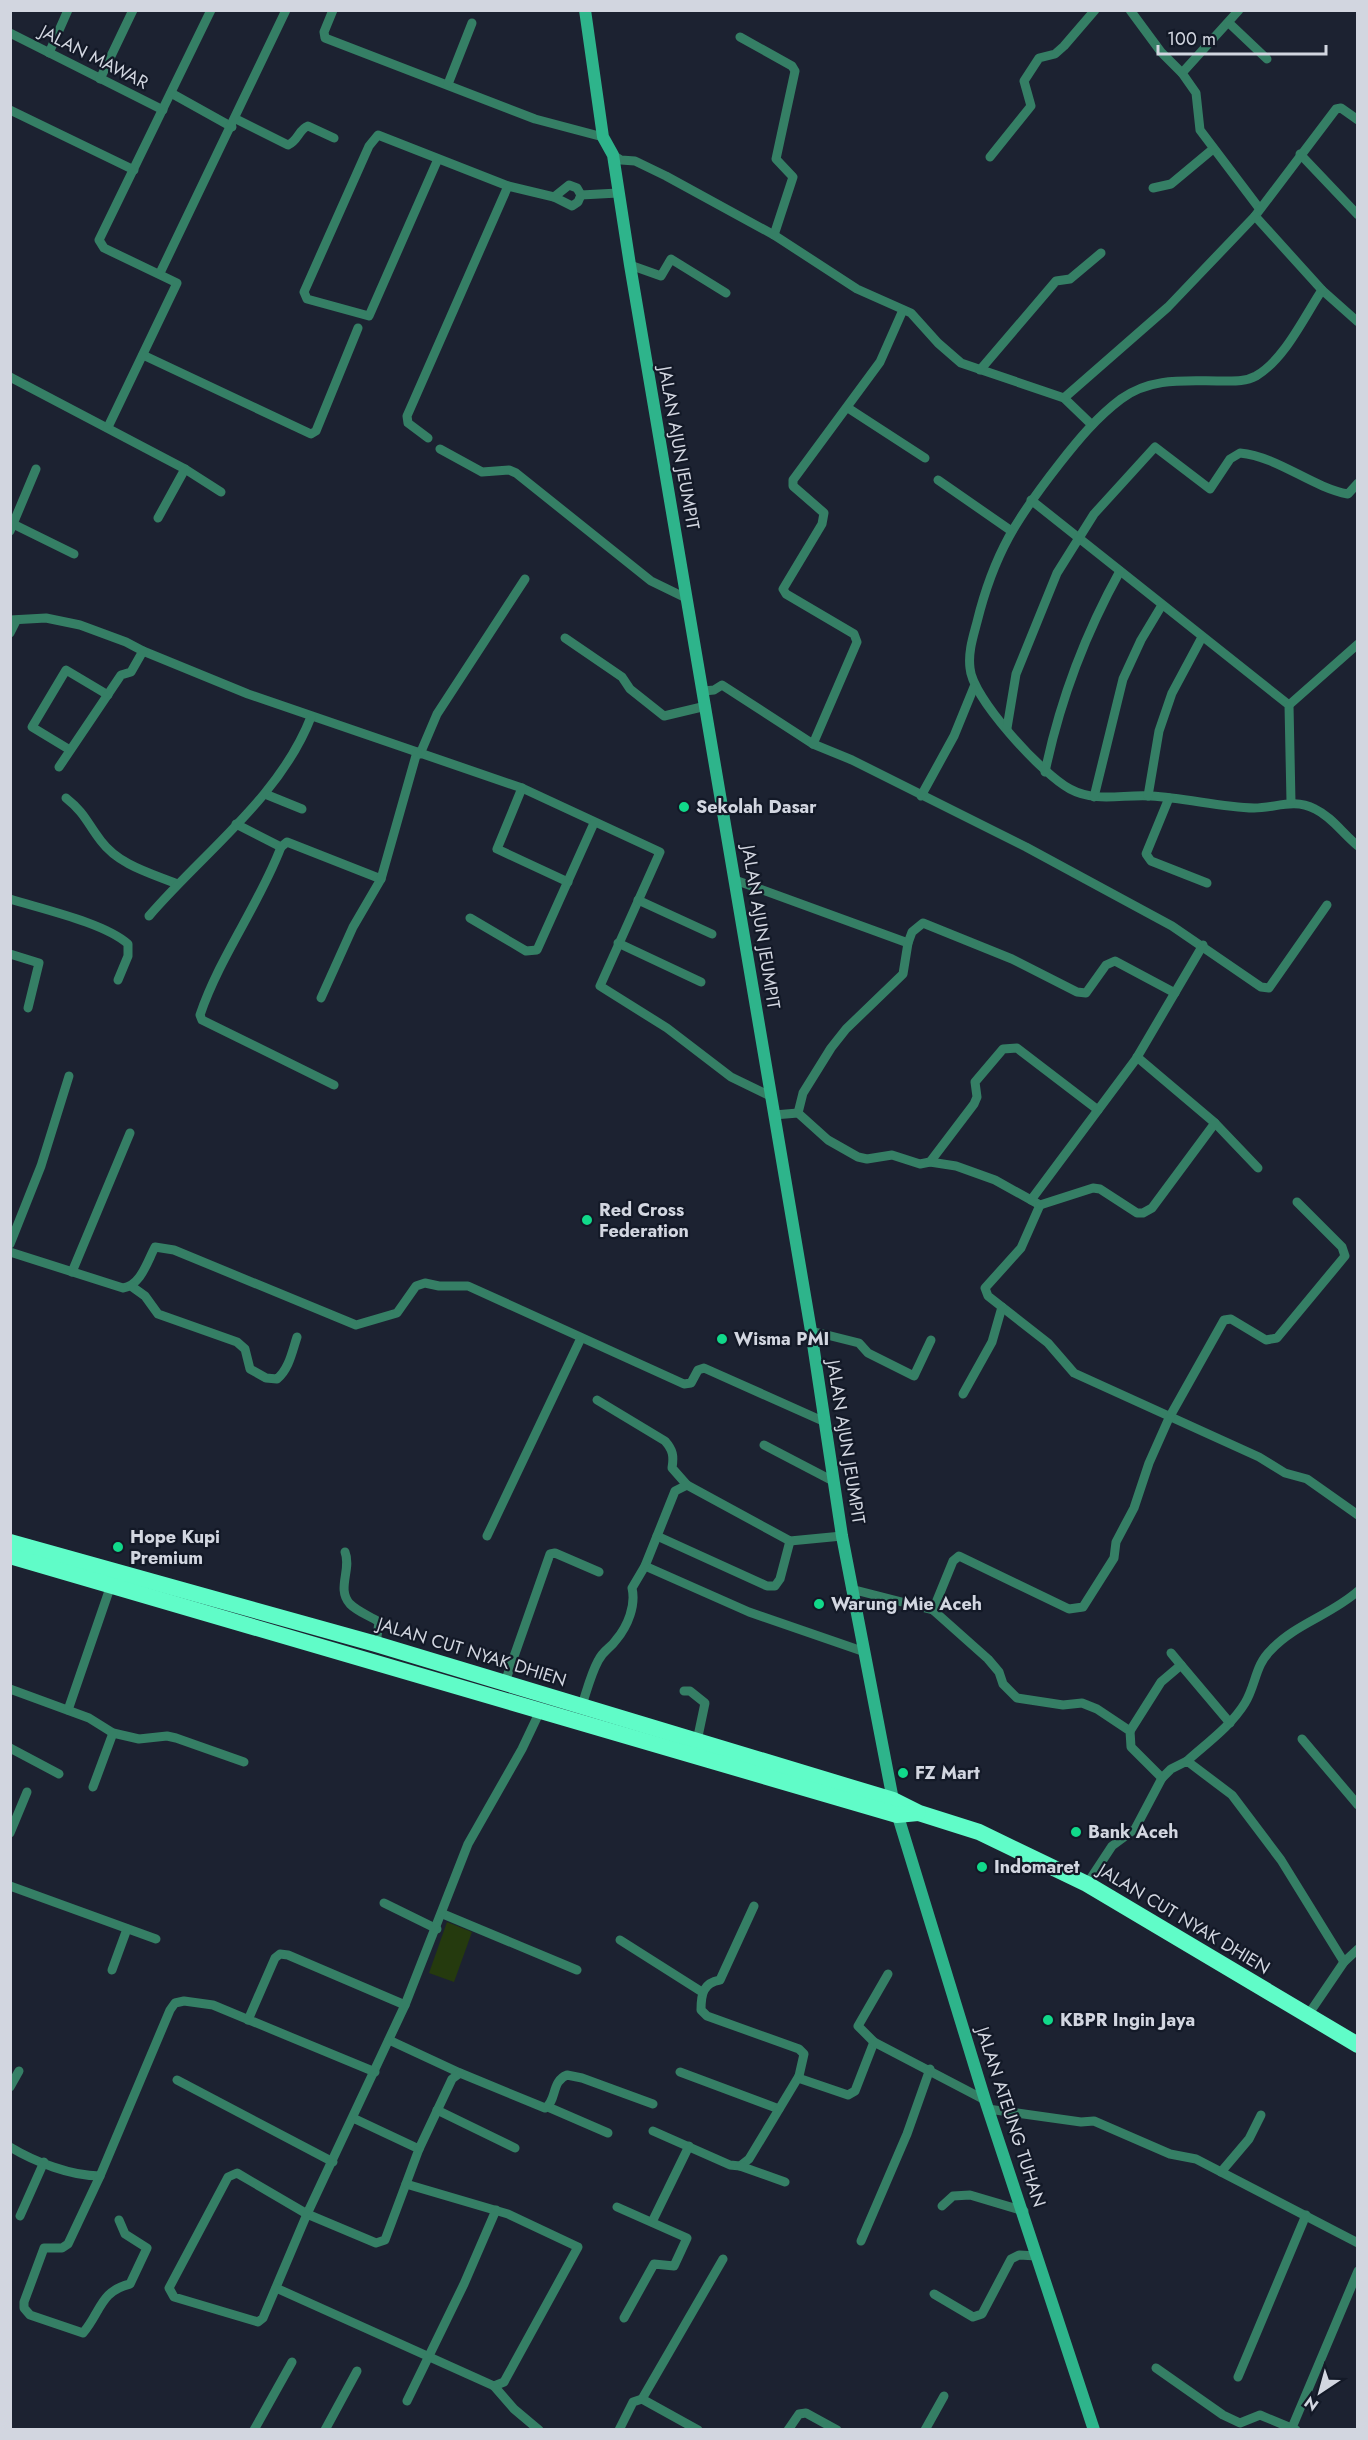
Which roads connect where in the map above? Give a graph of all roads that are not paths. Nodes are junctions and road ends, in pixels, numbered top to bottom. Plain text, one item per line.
1 (68, 10) edge
2 (133, 10) edge
3 (211, 10) edge
4 (286, 10) edge
5 (585, 10) edge
6 (1095, 10) edge
7 (1130, 10) edge
8 (1239, 10) edge
9 (329, 12) edge
10 (472, 22) dead end
11 (1229, 23) junction
12 (10, 33) edge
13 (740, 37) dead end
14 (49, 53) junction
15 (1267, 59) dead end
16 (1182, 73) junction
17 (100, 79) junction
18 (448, 84) junction
19 (171, 93) junction
20 (10, 110) edge
21 (163, 110) junction
22 (1358, 120) edge
23 (234, 123) junction
24 (603, 137) junction
25 (334, 138) dead end
26 (1213, 149) junction
27 (1300, 154) junction
28 (617, 157) junction
29 (990, 157) dead end
30 (438, 159) junction
31 (134, 170) junction
32 (508, 186) junction
33 (1153, 188) dead end
34 (618, 193) junction
35 (581, 195) junction
36 (554, 197) junction
37 (1257, 212) junction
38 (1358, 214) edge
39 (774, 235) junction
40 (1101, 253) dead end
41 (630, 265) junction
42 (160, 273) junction
43 (1322, 290) junction
44 (726, 293) dead end
45 (903, 310) junction
46 (1358, 322) edge
47 (358, 328) dead end
48 (143, 355) junction
49 (980, 370) junction
50 (12, 382) edge
51 (1064, 398) junction
52 (848, 408) junction
53 (1092, 425) junction
54 (108, 427) junction
55 (428, 438) dead end
56 (440, 449) dead end
57 (925, 458) dead end
58 (36, 469) dead end
59 (185, 469) junction
60 (938, 480) dead end
61 (1356, 490) edge
62 (221, 492) dead end
63 (1031, 500) junction
64 (158, 518) dead end
65 (12, 528) edge
66 (1010, 530) junction
67 (1077, 538) junction
68 (74, 554) dead end
69 (1120, 572) junction
70 (525, 579) dead end
71 (686, 598) junction
72 (1162, 605) junction
73 (13, 621) edge
74 (10, 633) edge
75 (1202, 637) junction
76 (565, 638) dead end
77 (1358, 644) edge
78 (143, 651) junction
79 (974, 687) junction
80 (704, 691) junction
81 (108, 695) junction
82 (1288, 705) junction
83 (706, 706) junction
84 (311, 717) junction
85 (1007, 728) junction
86 (813, 744) junction
87 (70, 750) junction
88 (419, 753) junction
89 (59, 767) dead end
90 (1045, 772) junction
91 (522, 788) junction
92 (265, 794) junction
93 (921, 796) junction
94 (1148, 796) junction
95 (1094, 797) junction
96 (66, 798) dead end
97 (1169, 798) junction
98 (1291, 802) junction
99 (302, 809) dead end
100 (236, 824) junction
101 (594, 824) junction
102 (1358, 846) edge
103 (281, 847) junction
104 (381, 879) junction
105 (735, 880) junction
106 (568, 882) junction
107 (1207, 883) dead end
108 (177, 884) junction
109 (10, 899) edge
110 (638, 900) junction
111 (1327, 905) dead end
112 (149, 916) dead end
113 (470, 918) dead end
114 (712, 934) dead end
115 (618, 943) junction
116 (908, 943) junction
117 (1203, 945) junction
118 (10, 954) edge
119 (118, 980) dead end
120 (701, 982) dead end
121 (1175, 993) junction
122 (321, 998) dead end
123 (28, 1008) dead end
124 (1137, 1057) junction
125 (69, 1076) dead end
126 (334, 1085) dead end
127 (770, 1096) junction
128 (1098, 1110) junction
129 (798, 1113) junction
130 (774, 1115) junction
131 (1215, 1123) junction
132 (130, 1133) dead end
133 (930, 1162) junction
134 (1258, 1168) dead end
135 (1035, 1202) junction
136 (1297, 1202) dead end
137 (10, 1244) edge
138 (10, 1252) edge
139 (72, 1272) junction
140 (131, 1286) junction
141 (1002, 1307) junction
142 (811, 1331) junction
143 (297, 1337) dead end
144 (581, 1338) junction
145 (931, 1340) dead end
146 (963, 1394) dead end
147 (597, 1400) dead end
148 (1169, 1418) junction
149 (825, 1422) junction
150 (764, 1445) dead end
151 (833, 1480) junction
152 (687, 1485) junction
153 (1358, 1515) edge
154 (487, 1536) dead end
155 (657, 1536) junction
156 (842, 1536) junction
157 (790, 1541) junction
158 (10, 1542) edge
159 (345, 1552) dead end
160 (10, 1556) edge
161 (645, 1566) junction
162 (599, 1572) dead end
163 (111, 1585) junction
164 (851, 1589) junction
165 (1358, 1591) edge
166 (933, 1610) junction
167 (376, 1644) junction
168 (862, 1651) junction
169 (1171, 1653) dead end
170 (1180, 1665) junction
171 (506, 1682) junction
172 (10, 1689) edge
173 (684, 1691) dead end
174 (543, 1703) junction
175 (582, 1705) junction
176 (68, 1710) junction
177 (1230, 1723) junction
178 (1130, 1731) junction
179 (113, 1733) junction
180 (1302, 1739) dead end
181 (697, 1741) junction
182 (10, 1748) edge
183 (1187, 1761) junction
184 (244, 1762) dead end
185 (59, 1774) dead end
186 (1162, 1778) junction
187 (93, 1787) dead end
188 (27, 1792) dead end
189 (1358, 1805) edge
190 (895, 1808) junction
191 (10, 1833) edge
192 (1087, 1884) junction
193 (10, 1886) edge
194 (384, 1903) dead end
195 (754, 1906) dead end
196 (443, 1914) junction
197 (127, 1929) junction
198 (436, 1929) junction
199 (156, 1939) dead end
200 (620, 1940) dead end
201 (1358, 1949) edge
202 (1344, 1962) junction
203 (112, 1970) dead end
204 (576, 1970) dead end
205 (888, 1974) dead end
206 (702, 1992) junction
207 (405, 2006) junction
208 (1308, 2015) junction
209 (248, 2020) junction
210 (389, 2040) junction
211 (874, 2042) junction
212 (1358, 2045) edge
213 (930, 2069) junction
214 (19, 2071) dead end
215 (375, 2072) junction
216 (680, 2072) dead end
217 (460, 2073) junction
218 (799, 2076) junction
219 (177, 2080) dead end
220 (10, 2087) edge
221 (654, 2104) dead end
222 (986, 2104) junction
223 (548, 2107) junction
224 (437, 2109) junction
225 (779, 2109) junction
226 (1262, 2115) dead end
227 (353, 2118) junction
228 (653, 2131) dead end
229 (608, 2133) dead end
230 (689, 2146) junction
231 (10, 2147) edge
232 (515, 2148) dead end
233 (419, 2149) junction
234 (44, 2162) junction
235 (333, 2162) junction
236 (740, 2166) junction
237 (1221, 2172) junction
238 (100, 2176) junction
239 (785, 2182) dead end
240 (406, 2184) junction
241 (942, 2206) dead end
242 (616, 2207) dead end
243 (496, 2210) junction
244 (1024, 2211) junction
245 (307, 2214) junction
246 (1306, 2215) junction
247 (20, 2217) dead end
248 (119, 2220) dead end
249 (652, 2222) junction
250 (861, 2241) dead end
251 (1358, 2243) edge
252 (1037, 2256) junction
253 (723, 2259) dead end
254 (1357, 2276) edge
255 (276, 2288) junction
256 (934, 2294) dead end
257 (624, 2318) dead end
258 (428, 2357) junction
259 (292, 2362) dead end
260 (1156, 2368) dead end
261 (357, 2371) dead end
262 (1238, 2377) dead end
263 (494, 2386) junction
264 (944, 2396) dead end
265 (642, 2399) junction
266 (407, 2401) dead end
267 (698, 2429) edge
268 (1293, 2429) edge
269 (254, 2430) edge
270 (325, 2430) edge
271 (539, 2430) edge
272 (619, 2430) edge
273 (788, 2430) edge
274 (837, 2430) edge
275 (925, 2430) edge
276 (1094, 2430) edge

1 - 14 street
2 - 17 street
3 - 19 street
4 - 23 street
5 - 24 street, JALAN AJUN JEUMPIT
6 - 29 street
7 - 16 street
8 - 11 street
9 - 18 street
10 - 18 street
11 - 15 street
11 - 16 street
12 - 14 street, JALAN MAWAR
13 - 39 street
14 - 17 street, JALAN MAWAR
16 - 26 street
17 - 21 street, JALAN MAWAR
18 - 24 street
19 - 21 street
19 - 23 street
20 - 31 street
21 - 31 street
22 - 27 street
23 - 25 street
23 - 42 street
24 - 28 street, JALAN AJUN JEUMPIT
26 - 33 street
26 - 37 street
27 - 37 street
27 - 38 street
28 - 34 street, JALAN AJUN JEUMPIT
28 - 39 street
30 - 30 street
30 - 32 street
31 - 42 street
32 - 36 street
32 - 55 street
34 - 35 street
34 - 41 street, JALAN AJUN JEUMPIT
35 - 36 street
35 - 36 street
37 - 43 street
37 - 51 street
39 - 45 street
40 - 49 street
41 - 44 street
41 - 71 street, JALAN AJUN JEUMPIT
42 - 48 street
43 - 46 street
43 - 53 street
45 - 49 street
45 - 52 street
47 - 48 street
48 - 54 street
49 - 51 street
50 - 54 street
51 - 53 street
52 - 57 street
52 - 86 street
53 - 63 street
54 - 59 street
56 - 71 street
58 - 65 street
59 - 62 street
59 - 64 street
60 - 66 street
61 - 67 street
63 - 66 street
63 - 67 street
65 - 68 street
66 - 79 street
67 - 69 street
67 - 85 street
69 - 72 street
69 - 90 street
70 - 88 street
71 - 80 street, JALAN AJUN JEUMPIT
72 - 75 street
72 - 95 street
73 - 74 street
73 - 78 street
75 - 82 street
75 - 94 street
76 - 83 street
77 - 82 street
78 - 81 street
78 - 84 street
79 - 85 street
79 - 93 street
80 - 83 street, JALAN AJUN JEUMPIT
80 - 86 street
81 - 87 street
81 - 87 street
82 - 98 street
83 - 105 street, JALAN AJUN JEUMPIT
84 - 88 street
84 - 92 street
85 - 90 street
86 - 93 street
87 - 89 street
88 - 91 street
88 - 104 street
90 - 95 street
91 - 101 street
91 - 106 street
92 - 99 street
92 - 100 street
93 - 117 street
94 - 95 street
94 - 97 street
96 - 108 street
97 - 98 street
97 - 107 street
98 - 102 street
100 - 103 street
100 - 108 street
101 - 106 street
101 - 110 street
103 - 104 street
103 - 126 street
104 - 122 street
105 - 116 street
105 - 127 street, JALAN AJUN JEUMPIT
106 - 113 street
108 - 112 street
109 - 119 street
110 - 114 street
110 - 115 street
111 - 117 street
115 - 120 street
115 - 127 street
116 - 121 street
116 - 129 street
117 - 121 street
118 - 123 street
121 - 124 street
124 - 128 street
124 - 131 street
125 - 137 street
127 - 130 street, JALAN AJUN JEUMPIT
128 - 133 street
128 - 135 street
129 - 130 street
129 - 133 street
130 - 142 street, JALAN AJUN JEUMPIT
131 - 134 street
131 - 135 street
132 - 139 street
133 - 135 street
135 - 141 street
136 - 148 street
138 - 139 street
139 - 140 street
140 - 143 street
140 - 144 street
141 - 146 street
141 - 148 street
142 - 145 street
142 - 149 street, JALAN AJUN JEUMPIT
144 - 149 street
144 - 154 street
147 - 152 street
148 - 153 street
148 - 166 street
149 - 151 street, JALAN AJUN JEUMPIT
150 - 151 street
151 - 156 street, JALAN AJUN JEUMPIT
152 - 155 street
152 - 157 street
155 - 157 street
155 - 161 street
156 - 157 street
156 - 164 street, JALAN AJUN JEUMPIT
158 - 167 highway, JALAN CUT NYAK DHIEN
159 - 167 street
160 - 163 highway, JALAN CUT NYAK DHIEN
161 - 168 street
161 - 175 street
162 - 171 street
163 - 174 highway, JALAN CUT NYAK DHIEN
163 - 176 street
164 - 166 street
164 - 168 street, JALAN AJUN JEUMPIT
165 - 177 street
166 - 178 street
167 - 171 highway, JALAN CUT NYAK DHIEN
168 - 190 street, JALAN AJUN JEUMPIT
169 - 170 street
170 - 177 street
170 - 178 street
171 - 174 highway, JALAN CUT NYAK DHIEN
172 - 176 street
173 - 181 street
174 - 175 highway, JALAN CUT NYAK DHIEN
174 - 190 highway, JALAN CUT NYAK DHIEN
174 - 196 street
175 - 181 highway, JALAN CUT NYAK DHIEN
176 - 179 street
177 - 183 street
178 - 186 street
179 - 184 street
179 - 187 street
180 - 189 street
181 - 190 highway, JALAN CUT NYAK DHIEN
182 - 185 street
183 - 186 street
183 - 202 street
186 - 192 street
188 - 191 street
190 - 192 highway, JALAN CUT NYAK DHIEN
190 - 222 street, JALAN ATEUNG TUHAN
192 - 208 highway, JALAN CUT NYAK DHIEN
193 - 197 street
194 - 198 street
195 - 206 street
196 - 198 street
196 - 204 street
197 - 199 street
197 - 203 street
198 - 207 street
200 - 206 street
201 - 202 street
202 - 208 street
205 - 211 street
206 - 218 street
207 - 209 street
207 - 210 street
208 - 212 highway, JALAN CUT NYAK DHIEN
209 - 215 street
209 - 238 street
210 - 215 street
210 - 217 street
211 - 213 street
211 - 218 street
213 - 222 street
213 - 250 street
214 - 220 street
215 - 227 street
216 - 225 street
217 - 223 street
217 - 224 street
218 - 225 street
219 - 235 street
221 - 223 street
222 - 237 street
222 - 244 street, JALAN ATEUNG TUHAN
223 - 229 street
224 - 232 street
224 - 233 street
225 - 236 street
226 - 237 street
227 - 233 street
227 - 235 street
228 - 230 street
230 - 236 street
230 - 249 street
231 - 234 street
233 - 240 street
234 - 238 street
234 - 247 street
235 - 245 street
236 - 239 street
237 - 246 street
238 - 248 street
240 - 243 street
240 - 245 street
241 - 244 street
242 - 249 street
243 - 258 street
243 - 263 street
244 - 252 street, JALAN ATEUNG TUHAN
245 - 255 street
245 - 255 street
246 - 251 street
246 - 262 street
249 - 257 street
252 - 256 street
252 - 276 street, JALAN ATEUNG TUHAN
253 - 265 street
254 - 268 street
255 - 258 street
258 - 263 street
258 - 266 street
259 - 269 street
260 - 268 street
261 - 270 street
263 - 271 street
264 - 275 street
265 - 267 street
265 - 272 street
273 - 274 street

